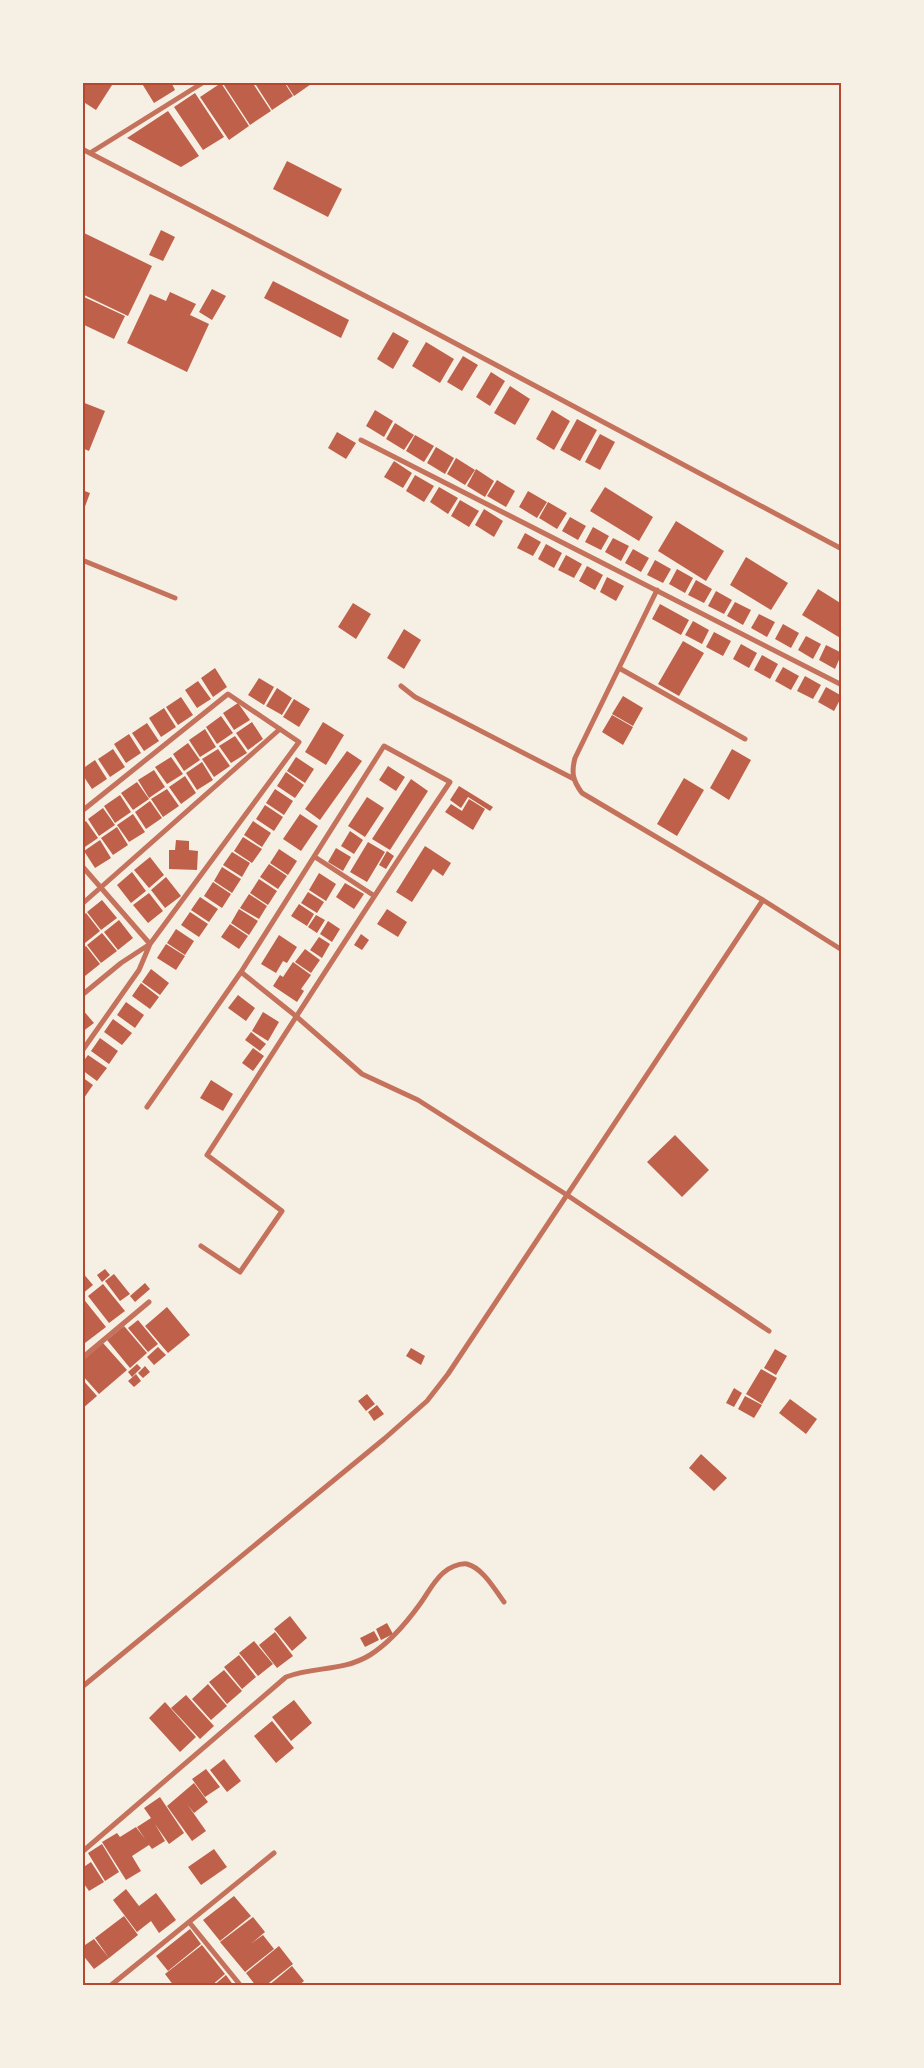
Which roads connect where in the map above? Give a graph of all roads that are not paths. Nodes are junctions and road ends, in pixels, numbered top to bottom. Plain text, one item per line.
1 (204, 82) edge
2 (82, 149) edge
3 (90, 153) junction
4 (361, 440) dead end
5 (842, 549) edge
6 (82, 560) edge
7 (657, 590) junction
8 (174, 598) dead end
9 (618, 668) junction
10 (842, 685) edge
11 (401, 686) dead end
12 (280, 730) junction
13 (745, 739) dead end
14 (574, 779) junction
15 (82, 811) edge
16 (315, 857) junction
17 (82, 866) edge
18 (102, 888) junction
19 (374, 895) junction
20 (763, 900) junction
21 (82, 904) edge
22 (150, 944) junction
23 (842, 950) edge
24 (241, 972) junction
25 (82, 995) edge
26 (297, 1017) junction
27 (82, 1050) edge
28 (147, 1106) dead end
29 (567, 1195) junction
30 (201, 1246) dead end
31 (150, 1302) dead end
32 (769, 1331) dead end
33 (82, 1358) edge
34 (504, 1602) dead end
35 (82, 1688) edge
36 (82, 1852) edge
37 (274, 1853) dead end
38 (189, 1922) junction
39 (110, 1986) edge
40 (241, 1986) edge

1 - 3 street
2 - 3 street
3 - 5 street
4 - 7 street
6 - 8 street
7 - 9 street
7 - 10 street
9 - 13 street
9 - 14 street
11 - 14 street
12 - 15 street
12 - 18 street
12 - 22 street
14 - 20 street
16 - 19 street
16 - 19 street
16 - 24 street
17 - 18 street
18 - 21 street
18 - 22 street
19 - 26 street
20 - 23 street
20 - 29 street
22 - 25 street
22 - 27 street
24 - 26 street
24 - 28 street
26 - 29 street
26 - 30 street
29 - 32 street
29 - 35 street
31 - 33 street
34 - 36 street
37 - 38 street
38 - 39 street
38 - 40 street

